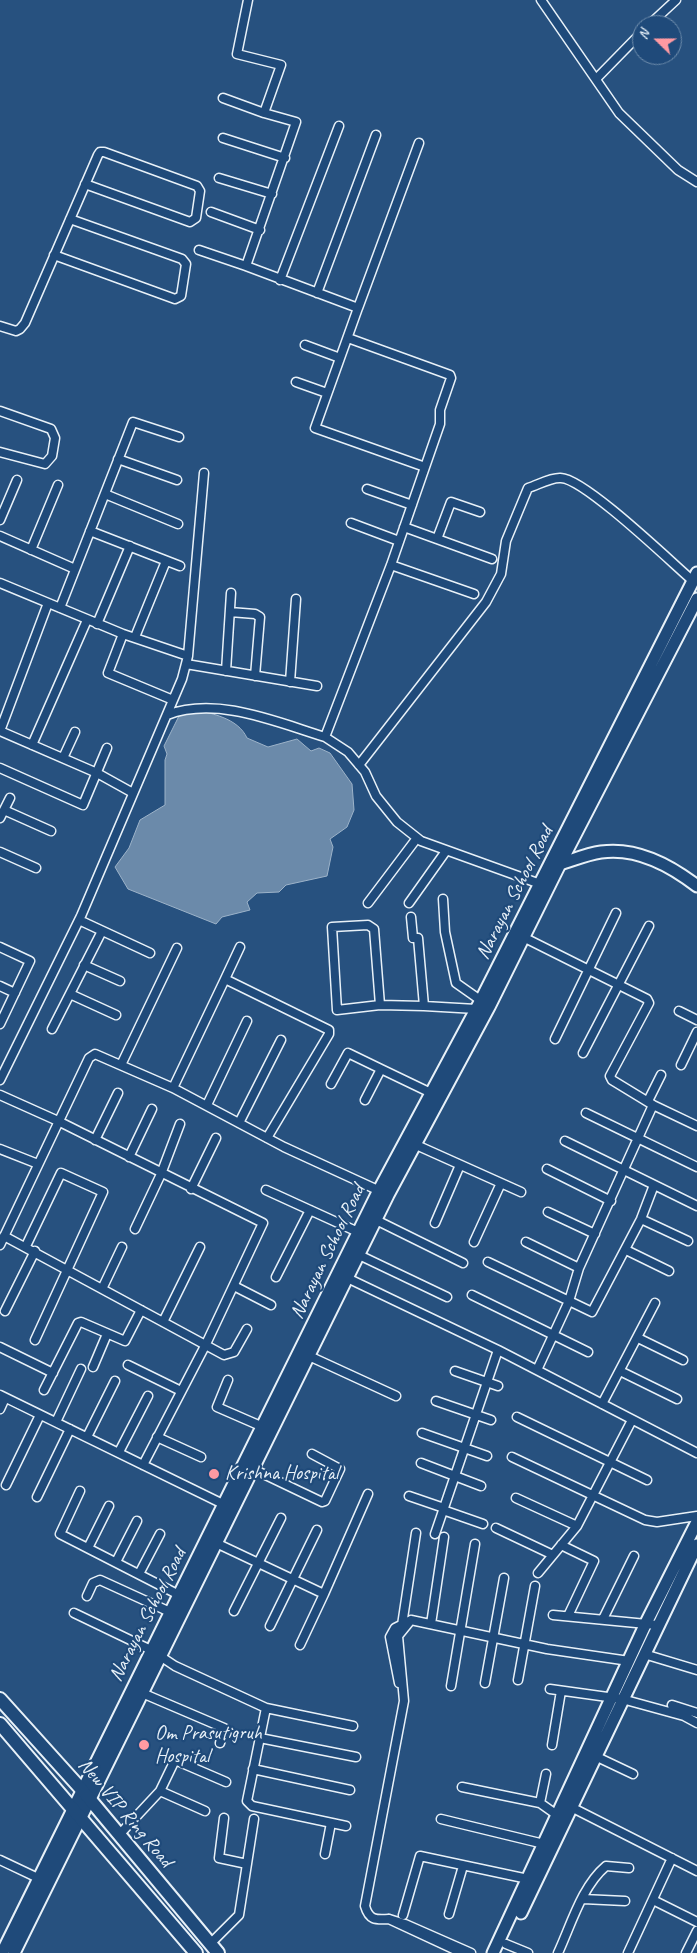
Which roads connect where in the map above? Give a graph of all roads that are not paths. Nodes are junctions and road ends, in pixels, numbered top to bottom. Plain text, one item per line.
1 (248, 0) edge
2 (541, 0) edge
3 (676, 0) edge
4 (660, 15) edge
5 (632, 42) edge
6 (596, 78) junction
7 (223, 98) dead end
8 (264, 113) junction
9 (339, 126) dead end
10 (376, 134) dead end
11 (223, 138) dead end
12 (419, 143) dead end
13 (285, 158) junction
14 (219, 178) dead end
15 (697, 182) edge
16 (85, 184) junction
17 (272, 194) junction
18 (211, 212) dead end
19 (70, 219) junction
20 (260, 230) junction
21 (199, 250) dead end
22 (54, 255) junction
23 (246, 266) junction
24 (280, 280) junction
25 (317, 293) junction
26 (358, 308) junction
27 (0, 326) edge
28 (348, 338) junction
29 (305, 345) dead end
30 (340, 358) junction
31 (296, 382) dead end
32 (327, 393) junction
33 (0, 411) edge
34 (178, 437) dead end
35 (0, 452) edge
36 (118, 459) junction
37 (425, 467) junction
38 (204, 474) dead end
39 (17, 480) dead end
40 (177, 480) dead end
41 (58, 485) dead end
42 (367, 488) dead end
43 (105, 494) junction
44 (412, 505) junction
45 (480, 512) dead end
46 (0, 520) edge
47 (351, 523) dead end
48 (178, 524) dead end
49 (404, 527) junction
50 (90, 532) junction
51 (0, 536) edge
52 (437, 539) junction
53 (399, 541) junction
54 (130, 546) junction
55 (30, 550) junction
56 (492, 558) dead end
57 (166, 561) junction
58 (391, 565) junction
59 (180, 566) dead end
60 (75, 569) junction
61 (0, 583) edge
62 (694, 583) edge
63 (231, 593) dead end
64 (474, 594) dead end
65 (296, 599) dead end
66 (697, 599) edge
67 (48, 603) junction
68 (60, 608) junction
69 (230, 612) junction
70 (87, 620) junction
71 (98, 624) junction
72 (123, 634) junction
73 (134, 637) junction
74 (187, 660) junction
75 (226, 671) junction
76 (256, 676) junction
77 (290, 682) junction
78 (317, 686) dead end
79 (173, 700) junction
80 (167, 715) junction
81 (0, 731) edge
82 (75, 732) dead end
83 (325, 737) junction
84 (32, 745) junction
85 (107, 748) dead end
86 (63, 758) junction
87 (359, 765) junction
88 (0, 768) edge
89 (97, 773) junction
90 (133, 793) junction
91 (10, 798) dead end
92 (4, 810) junction
93 (0, 818) edge
94 (51, 831) dead end
95 (417, 838) junction
96 (446, 851) junction
97 (0, 852) edge
98 (560, 864) junction
99 (36, 868) dead end
100 (544, 885) junction
101 (697, 886) edge
102 (442, 900) dead end
103 (409, 903) dead end
104 (368, 904) dead end
105 (616, 913) dead end
106 (411, 917) dead end
107 (79, 920) junction
108 (649, 926) dead end
109 (102, 931) junction
110 (523, 938) junction
111 (0, 947) edge
112 (240, 947) dead end
113 (177, 948) dead end
114 (150, 953) dead end
115 (84, 965) junction
116 (589, 969) junction
117 (225, 979) junction
118 (120, 981) dead end
119 (619, 984) junction
120 (0, 986) edge
121 (15, 993) junction
122 (70, 994) junction
123 (380, 1005) junction
124 (482, 1005) junction
125 (424, 1006) junction
126 (680, 1011) dead end
127 (116, 1015) dead end
128 (697, 1020) edge
129 (247, 1021) dead end
130 (0, 1023) edge
131 (52, 1029) dead end
132 (697, 1032) edge
133 (555, 1038) dead end
134 (281, 1040) dead end
135 (583, 1053) dead end
136 (121, 1065) junction
137 (681, 1065) dead end
138 (381, 1069) junction
139 (661, 1075) dead end
140 (0, 1080) edge
141 (331, 1084) dead end
142 (173, 1088) junction
143 (118, 1093) dead end
144 (431, 1093) junction
145 (0, 1095) edge
146 (365, 1100) dead end
147 (651, 1103) junction
148 (207, 1105) junction
149 (152, 1109) dead end
150 (586, 1113) dead end
151 (58, 1121) junction
152 (239, 1123) junction
153 (180, 1124) dead end
154 (697, 1126) edge
155 (216, 1138) dead end
156 (267, 1138) junction
157 (638, 1138) junction
158 (95, 1140) junction
159 (565, 1141) dead end
160 (414, 1144) junction
161 (0, 1149) edge
162 (129, 1157) junction
163 (38, 1164) junction
164 (460, 1165) junction
165 (697, 1167) edge
166 (547, 1169) dead end
167 (624, 1170) junction
168 (161, 1174) junction
169 (501, 1183) junction
170 (654, 1185) junction
171 (191, 1189) junction
172 (266, 1190) dead end
173 (521, 1192) dead end
174 (383, 1193) junction
175 (611, 1201) junction
176 (697, 1206) edge
177 (310, 1210) junction
178 (548, 1212) dead end
179 (641, 1219) junction
180 (376, 1220) junction
181 (435, 1223) dead end
182 (135, 1228) dead end
183 (358, 1232) junction
184 (595, 1234) junction
185 (4, 1236) junction
186 (688, 1241) dead end
187 (474, 1242) dead end
188 (526, 1242) dead end
189 (0, 1245) edge
190 (26, 1246) junction
191 (122, 1247) dead end
192 (200, 1247) dead end
193 (626, 1250) junction
194 (35, 1251) junction
195 (359, 1255) junction
196 (488, 1262) dead end
197 (463, 1264) dead end
198 (579, 1268) junction
199 (68, 1271) junction
200 (669, 1271) dead end
201 (343, 1276) junction
202 (276, 1277) dead end
203 (234, 1286) junction
204 (102, 1289) junction
205 (472, 1295) dead end
206 (447, 1297) dead end
207 (569, 1301) junction
208 (655, 1304) dead end
209 (271, 1305) dead end
210 (140, 1310) junction
211 (5, 1311) dead end
212 (162, 1322) junction
213 (247, 1329) dead end
214 (108, 1334) junction
215 (553, 1335) junction
216 (638, 1338) junction
217 (35, 1340) dead end
218 (206, 1344) junction
219 (0, 1347) edge
220 (498, 1350) junction
221 (588, 1352) dead end
222 (309, 1356) junction
223 (683, 1360) dead end
224 (128, 1366) dead end
225 (93, 1367) dead end
226 (81, 1369) dead end
227 (455, 1370) dead end
228 (537, 1370) junction
229 (620, 1371) junction
230 (53, 1373) junction
231 (228, 1380) dead end
232 (116, 1381) dead end
233 (488, 1382) junction
234 (498, 1386) dead end
235 (44, 1390) dead end
236 (181, 1391) junction
237 (3, 1396) edge
238 (148, 1396) dead end
239 (396, 1396) dead end
240 (677, 1399) dead end
241 (436, 1401) dead end
242 (602, 1404) junction
243 (0, 1409) edge
244 (40, 1415) junction
245 (476, 1415) junction
246 (517, 1417) dead end
247 (491, 1420) dead end
248 (632, 1420) junction
249 (56, 1422) junction
250 (263, 1427) junction
251 (70, 1429) junction
252 (422, 1433) dead end
253 (87, 1437) junction
254 (157, 1437) junction
255 (465, 1448) junction
256 (119, 1452) junction
257 (697, 1453) edge
258 (312, 1454) dead end
259 (487, 1456) dead end
260 (201, 1457) dead end
261 (512, 1457) dead end
262 (610, 1462) junction
263 (421, 1463) dead end
264 (143, 1465) junction
265 (254, 1469) junction
266 (455, 1476) junction
267 (647, 1480) dead end
268 (6, 1485) dead end
269 (480, 1486) dead end
270 (80, 1491) dead end
271 (368, 1494) dead end
272 (594, 1495) junction
273 (409, 1496) dead end
274 (37, 1497) dead end
275 (516, 1498) dead end
276 (109, 1506) dead end
277 (229, 1507) junction
278 (444, 1509) junction
279 (697, 1516) edge
280 (281, 1518) dead end
281 (137, 1521) dead end
282 (697, 1522) edge
283 (483, 1524) dead end
284 (577, 1526) junction
285 (496, 1528) dead end
286 (317, 1530) dead end
287 (416, 1533) dead end
288 (160, 1534) dead end
289 (435, 1534) dead end
290 (444, 1537) dead end
291 (216, 1543) junction
292 (475, 1544) dead end
293 (561, 1545) junction
294 (697, 1545) edge
295 (88, 1548) junction
296 (553, 1555) junction
297 (634, 1556) dead end
298 (116, 1562) junction
299 (258, 1564) junction
300 (538, 1573) dead end
301 (139, 1574) junction
302 (504, 1578) dead end
303 (292, 1580) junction
304 (535, 1586) dead end
305 (324, 1594) junction
306 (87, 1596) dead end
307 (184, 1597) junction
308 (234, 1611) dead end
309 (170, 1612) junction
310 (74, 1613) dead end
311 (553, 1615) dead end
312 (568, 1616) junction
313 (603, 1619) junction
314 (411, 1620) junction
315 (431, 1624) junction
316 (652, 1624) junction
317 (402, 1625) junction
318 (270, 1626) dead end
319 (460, 1632) junction
320 (493, 1638) junction
321 (525, 1644) junction
322 (300, 1645) dead end
323 (151, 1650) junction
324 (644, 1654) junction
325 (162, 1656) junction
326 (630, 1661) junction
327 (697, 1670) edge
328 (518, 1680) dead end
329 (486, 1683) dead end
330 (451, 1686) dead end
331 (550, 1689) dead end
332 (562, 1691) junction
333 (142, 1693) junction
334 (617, 1698) junction
335 (0, 1699) edge
336 (404, 1701) junction
337 (672, 1705) dead end
338 (266, 1708) junction
339 (697, 1713) edge
340 (697, 1723) edge
341 (0, 1724) edge
342 (353, 1726) dead end
343 (260, 1738) junction
344 (220, 1743) dead end
345 (552, 1745) dead end
346 (595, 1756) junction
347 (356, 1758) dead end
348 (254, 1769) junction
349 (546, 1774) dead end
350 (633, 1774) dead end
351 (226, 1782) dead end
352 (462, 1787) dead end
353 (350, 1790) dead end
354 (160, 1791) junction
355 (86, 1794) junction
356 (540, 1803) junction
357 (567, 1805) junction
358 (205, 1811) dead end
359 (77, 1812) junction
360 (558, 1816) junction
361 (224, 1818) dead end
362 (254, 1819) dead end
363 (441, 1819) dead end
364 (331, 1823) junction
365 (346, 1826) dead end
366 (119, 1835) junction
367 (544, 1844) junction
368 (324, 1854) dead end
369 (672, 1858) junction
370 (0, 1860) edge
371 (247, 1864) junction
372 (463, 1866) junction
373 (629, 1868) dead end
374 (697, 1871) edge
375 (38, 1878) junction
376 (528, 1879) junction
377 (583, 1899) junction
378 (653, 1900) junction
379 (625, 1901) dead end
380 (449, 1914) dead end
381 (403, 1915) dead end
382 (389, 1920) junction
383 (697, 1922) edge
384 (697, 1931) edge
385 (214, 1948) edge
386 (504, 1948) edge
387 (192, 1952) edge
388 (2, 1953) edge
389 (14, 1953) edge
390 (462, 1953) edge
391 (471, 1953) edge
392 (493, 1953) edge
393 (528, 1953) edge
394 (558, 1953) edge
395 (628, 1953) edge
396 (686, 1953) edge

1 - 8 street
2 - 6 street
3 - 4 street
5 - 6 street
6 - 15 street
7 - 8 street
8 - 13 street
9 - 24 street
10 - 25 street
11 - 13 street
12 - 26 street
13 - 17 street
14 - 17 street
16 - 16 street
16 - 19 street
17 - 20 street
18 - 20 street
19 - 22 street
19 - 22 street
20 - 23 street
21 - 23 street
22 - 27 street
23 - 24 street
24 - 25 street
25 - 26 street
26 - 28 street
28 - 30 street
28 - 37 street
29 - 30 street
30 - 32 street
31 - 32 street
32 - 37 street
33 - 35 street
34 - 36 street
36 - 40 street
36 - 43 street
37 - 44 street
38 - 74 street
39 - 46 street
41 - 55 street
42 - 44 street
43 - 48 street
43 - 50 street
44 - 49 street
45 - 52 street
47 - 53 street
49 - 52 street
49 - 53 street
50 - 54 street
50 - 60 street
51 - 55 street
52 - 56 street
53 - 58 street
54 - 57 street
54 - 71 street
55 - 60 street
57 - 59 street
57 - 73 street
58 - 64 street
58 - 83 street
60 - 68 street
61 - 67 street
62 - 87 street
62 - 100 street, Narayan School Road
63 - 69 street
65 - 77 street
66 - 98 street
67 - 68 street
67 - 81 street
68 - 70 street
69 - 75 street
69 - 76 street
70 - 71 street
70 - 84 street
71 - 72 street
72 - 73 street
72 - 79 street
73 - 74 street
74 - 75 street
74 - 79 street
75 - 76 street
76 - 77 street
77 - 78 street
79 - 80 street
80 - 83 street
80 - 90 street
81 - 84 street
82 - 86 street
83 - 87 street
84 - 86 street
85 - 89 street
86 - 89 street
87 - 95 street
88 - 89 street
89 - 90 street
90 - 107 street
91 - 92 street
92 - 93 street
92 - 94 street
95 - 96 street
95 - 104 street
96 - 100 street
96 - 103 street
97 - 99 street
98 - 100 street
98 - 101 street
100 - 110 street
100 - 124 street, Narayan School Road
102 - 124 street
105 - 116 street
106 - 125 street
107 - 109 street
107 - 140 street
108 - 119 street
109 - 114 street
109 - 115 street
110 - 116 street
110 - 124 street
111 - 121 street
112 - 117 street
113 - 136 street
115 - 118 street
115 - 122 street
116 - 119 street
116 - 133 street
117 - 142 street
117 - 156 street
119 - 135 street
119 - 147 street
120 - 121 street
121 - 130 street
122 - 127 street
122 - 131 street
123 - 123 street
123 - 125 street
124 - 125 street
124 - 144 street, Narayan School Road
124 - 160 street
126 - 128 street
129 - 148 street
132 - 137 street
134 - 152 street
136 - 142 street
136 - 151 street
138 - 141 street
138 - 144 street
138 - 146 street
139 - 147 street
142 - 148 street
143 - 158 street
144 - 174 street, Narayan School Road
145 - 151 street
147 - 154 street
147 - 157 street
148 - 152 street
149 - 162 street
150 - 157 street
151 - 158 street
151 - 163 street
152 - 156 street
153 - 168 street
155 - 171 street
156 - 174 street
157 - 165 street
157 - 167 street
158 - 162 street
159 - 167 street
160 - 164 street
160 - 174 street
161 - 163 street
162 - 168 street
163 - 185 street
164 - 169 street
164 - 181 street
166 - 175 street
167 - 170 street
167 - 175 street
168 - 171 street
168 - 182 street
169 - 173 street
169 - 187 street
170 - 176 street
170 - 179 street
171 - 203 street
172 - 177 street
174 - 180 street
174 - 183 street, Narayan School Road
175 - 184 street
177 - 183 street
177 - 202 street
178 - 184 street
179 - 186 street
179 - 193 street
180 - 195 street
180 - 197 street
183 - 201 street, Narayan School Road
184 - 198 street
185 - 189 street
185 - 190 street
188 - 198 street
190 - 194 street
190 - 199 street
191 - 204 street
192 - 212 street
193 - 200 street
193 - 207 street
194 - 199 street
194 - 211 street
195 - 201 street
195 - 206 street
196 - 207 street
198 - 207 street
199 - 204 street
199 - 217 street
201 - 220 street
201 - 222 street
201 - 250 street, Narayan School Road
203 - 209 street
203 - 218 street
204 - 210 street
205 - 215 street
207 - 215 street
208 - 216 street
210 - 212 street
210 - 214 street
212 - 218 street
213 - 218 street
214 - 225 street
214 - 230 street
215 - 221 street
215 - 228 street
216 - 223 street
216 - 229 street
218 - 236 street
219 - 230 street
220 - 228 street
220 - 233 street
222 - 239 street
222 - 265 street
224 - 236 street
226 - 249 street
227 - 233 street
228 - 242 street
229 - 240 street
229 - 242 street
230 - 235 street
231 - 250 street
232 - 253 street
233 - 234 street
233 - 245 street
236 - 254 street
237 - 243 street
237 - 244 street
238 - 256 street
241 - 245 street
242 - 248 street
244 - 249 street
244 - 268 street
245 - 247 street
245 - 255 street
246 - 262 street
248 - 257 street
248 - 262 street
249 - 251 street
250 - 277 street, Narayan School Road
251 - 253 street
251 - 274 street
252 - 255 street
253 - 256 street
254 - 260 street
254 - 264 street
255 - 259 street
255 - 266 street
256 - 264 street
258 - 265 street
261 - 272 street
262 - 267 street
262 - 272 street
263 - 266 street
264 - 277 street
265 - 277 street
266 - 269 street
266 - 278 street
270 - 295 street
271 - 305 street
272 - 279 street
272 - 284 street
273 - 278 street
275 - 284 street
276 - 295 street
277 - 291 street
277 - 307 street, Narayan School Road
278 - 283 street
278 - 289 street
280 - 299 street
281 - 298 street
282 - 316 street
284 - 293 street
285 - 296 street
286 - 303 street
287 - 317 street
288 - 301 street
290 - 315 street
291 - 299 street
291 - 307 street
292 - 319 street
293 - 296 street
293 - 312 street
294 - 316 street
295 - 298 street
296 - 300 street
297 - 313 street
298 - 301 street
299 - 303 street
299 - 308 street
301 - 307 street
302 - 320 street
303 - 305 street
303 - 318 street
304 - 321 street
305 - 322 street
306 - 309 street
307 - 309 street, Narayan School Road
307 - 325 street
309 - 323 street, Narayan School Road
310 - 323 street
311 - 312 street
312 - 313 street
313 - 316 street
314 - 315 street
314 - 317 street
314 - 336 street
315 - 319 street
316 - 324 street
316 - 326 street
317 - 336 street
319 - 320 street
319 - 330 street
320 - 321 street
320 - 329 street
321 - 326 street
321 - 328 street
323 - 325 street
323 - 355 street, Narayan School Road
324 - 327 street
324 - 334 street
325 - 333 street
325 - 338 street
326 - 334 street
331 - 332 street
332 - 334 street
332 - 345 street
333 - 344 street
333 - 355 street
334 - 340 street
334 - 346 street
334 - 357 street
335 - 355 main road, New VIP Ring Road
336 - 382 street
337 - 339 street
338 - 342 street
338 - 343 street
341 - 359 main road, New VIP Ring Road
343 - 347 street
343 - 348 street
346 - 350 street
346 - 357 street
348 - 353 street
348 - 364 street
349 - 356 street
351 - 354 street
352 - 356 street
354 - 358 street
354 - 366 street
355 - 359 street, Narayan School Road
355 - 366 main road, New VIP Ring Road
356 - 360 street
357 - 360 street
357 - 369 street
357 - 386 street
359 - 375 street, Narayan School Road
359 - 387 main road, New VIP Ring Road
359 - 389 street
360 - 367 street
361 - 371 street
362 - 371 street
363 - 367 street
364 - 365 street
364 - 368 street
366 - 385 main road, New VIP Ring Road
367 - 376 street
369 - 374 street
369 - 378 street
370 - 375 street
371 - 385 street
372 - 376 street
372 - 380 street
372 - 381 street
373 - 377 street
375 - 388 street, Narayan School Road
376 - 392 street
377 - 379 street
377 - 394 street
378 - 383 street
378 - 395 street
382 - 390 street
382 - 391 street
384 - 396 street
386 - 393 street

